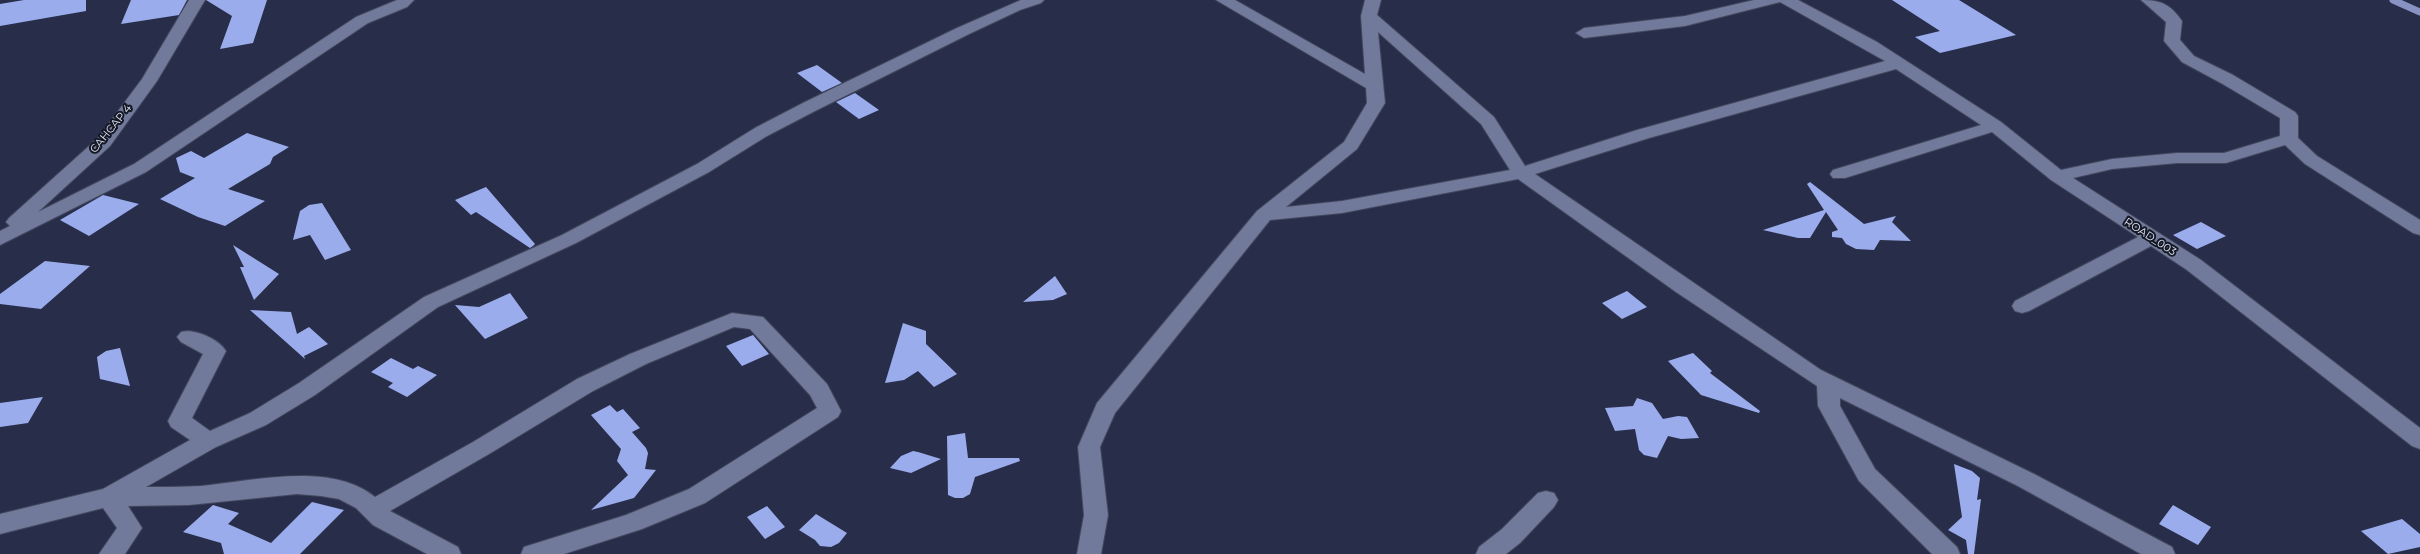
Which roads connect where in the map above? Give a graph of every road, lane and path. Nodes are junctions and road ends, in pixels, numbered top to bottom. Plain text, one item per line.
1 (197, 0) edge
2 (406, 0) edge
3 (1036, 0) edge
4 (1224, 0) edge
5 (1773, 0) edge
6 (1786, 0) edge
7 (2149, 0) edge
8 (1371, 8) edge
9 (1584, 32) dead end
10 (1898, 62) junction
11 (1375, 86) junction
12 (1995, 126) junction
13 (2289, 140) junction
14 (1521, 173) junction
15 (1839, 174) dead end
16 (2057, 176) junction
17 (1264, 216) junction
18 (2420, 229) edge
19 (0, 238) edge
20 (2152, 238) junction
21 (2022, 306) dead end
22 (188, 337) dead end
23 (1828, 383) junction
24 (2420, 440) edge
25 (208, 441) junction
26 (109, 497) junction
27 (1546, 500) dead end
28 (375, 508) junction
29 (0, 524) edge
30 (112, 554) edge
31 (449, 554) edge
32 (533, 554) edge
33 (1089, 554) edge
34 (1488, 554) edge
35 (1948, 554) edge
36 (2163, 554) edge

1 - 19 street, САНСАР 4
2 - 19 street
3 - 25 street
4 - 11 street
5 - 9 street
6 - 10 street, ROAD_003
7 - 13 street
8 - 11 street
8 - 14 street
10 - 12 street, ROAD_003
10 - 14 street
11 - 17 street
12 - 15 street
12 - 16 street, ROAD_003
13 - 16 street
13 - 18 street
14 - 17 street
14 - 23 street
16 - 20 street, ROAD_003
17 - 33 street
20 - 21 street
20 - 24 street, ROAD_003
22 - 25 street
23 - 35 street
23 - 36 street
25 - 26 street
26 - 28 street
26 - 29 street
26 - 30 street
27 - 34 street
28 - 31 street
28 - 32 street

